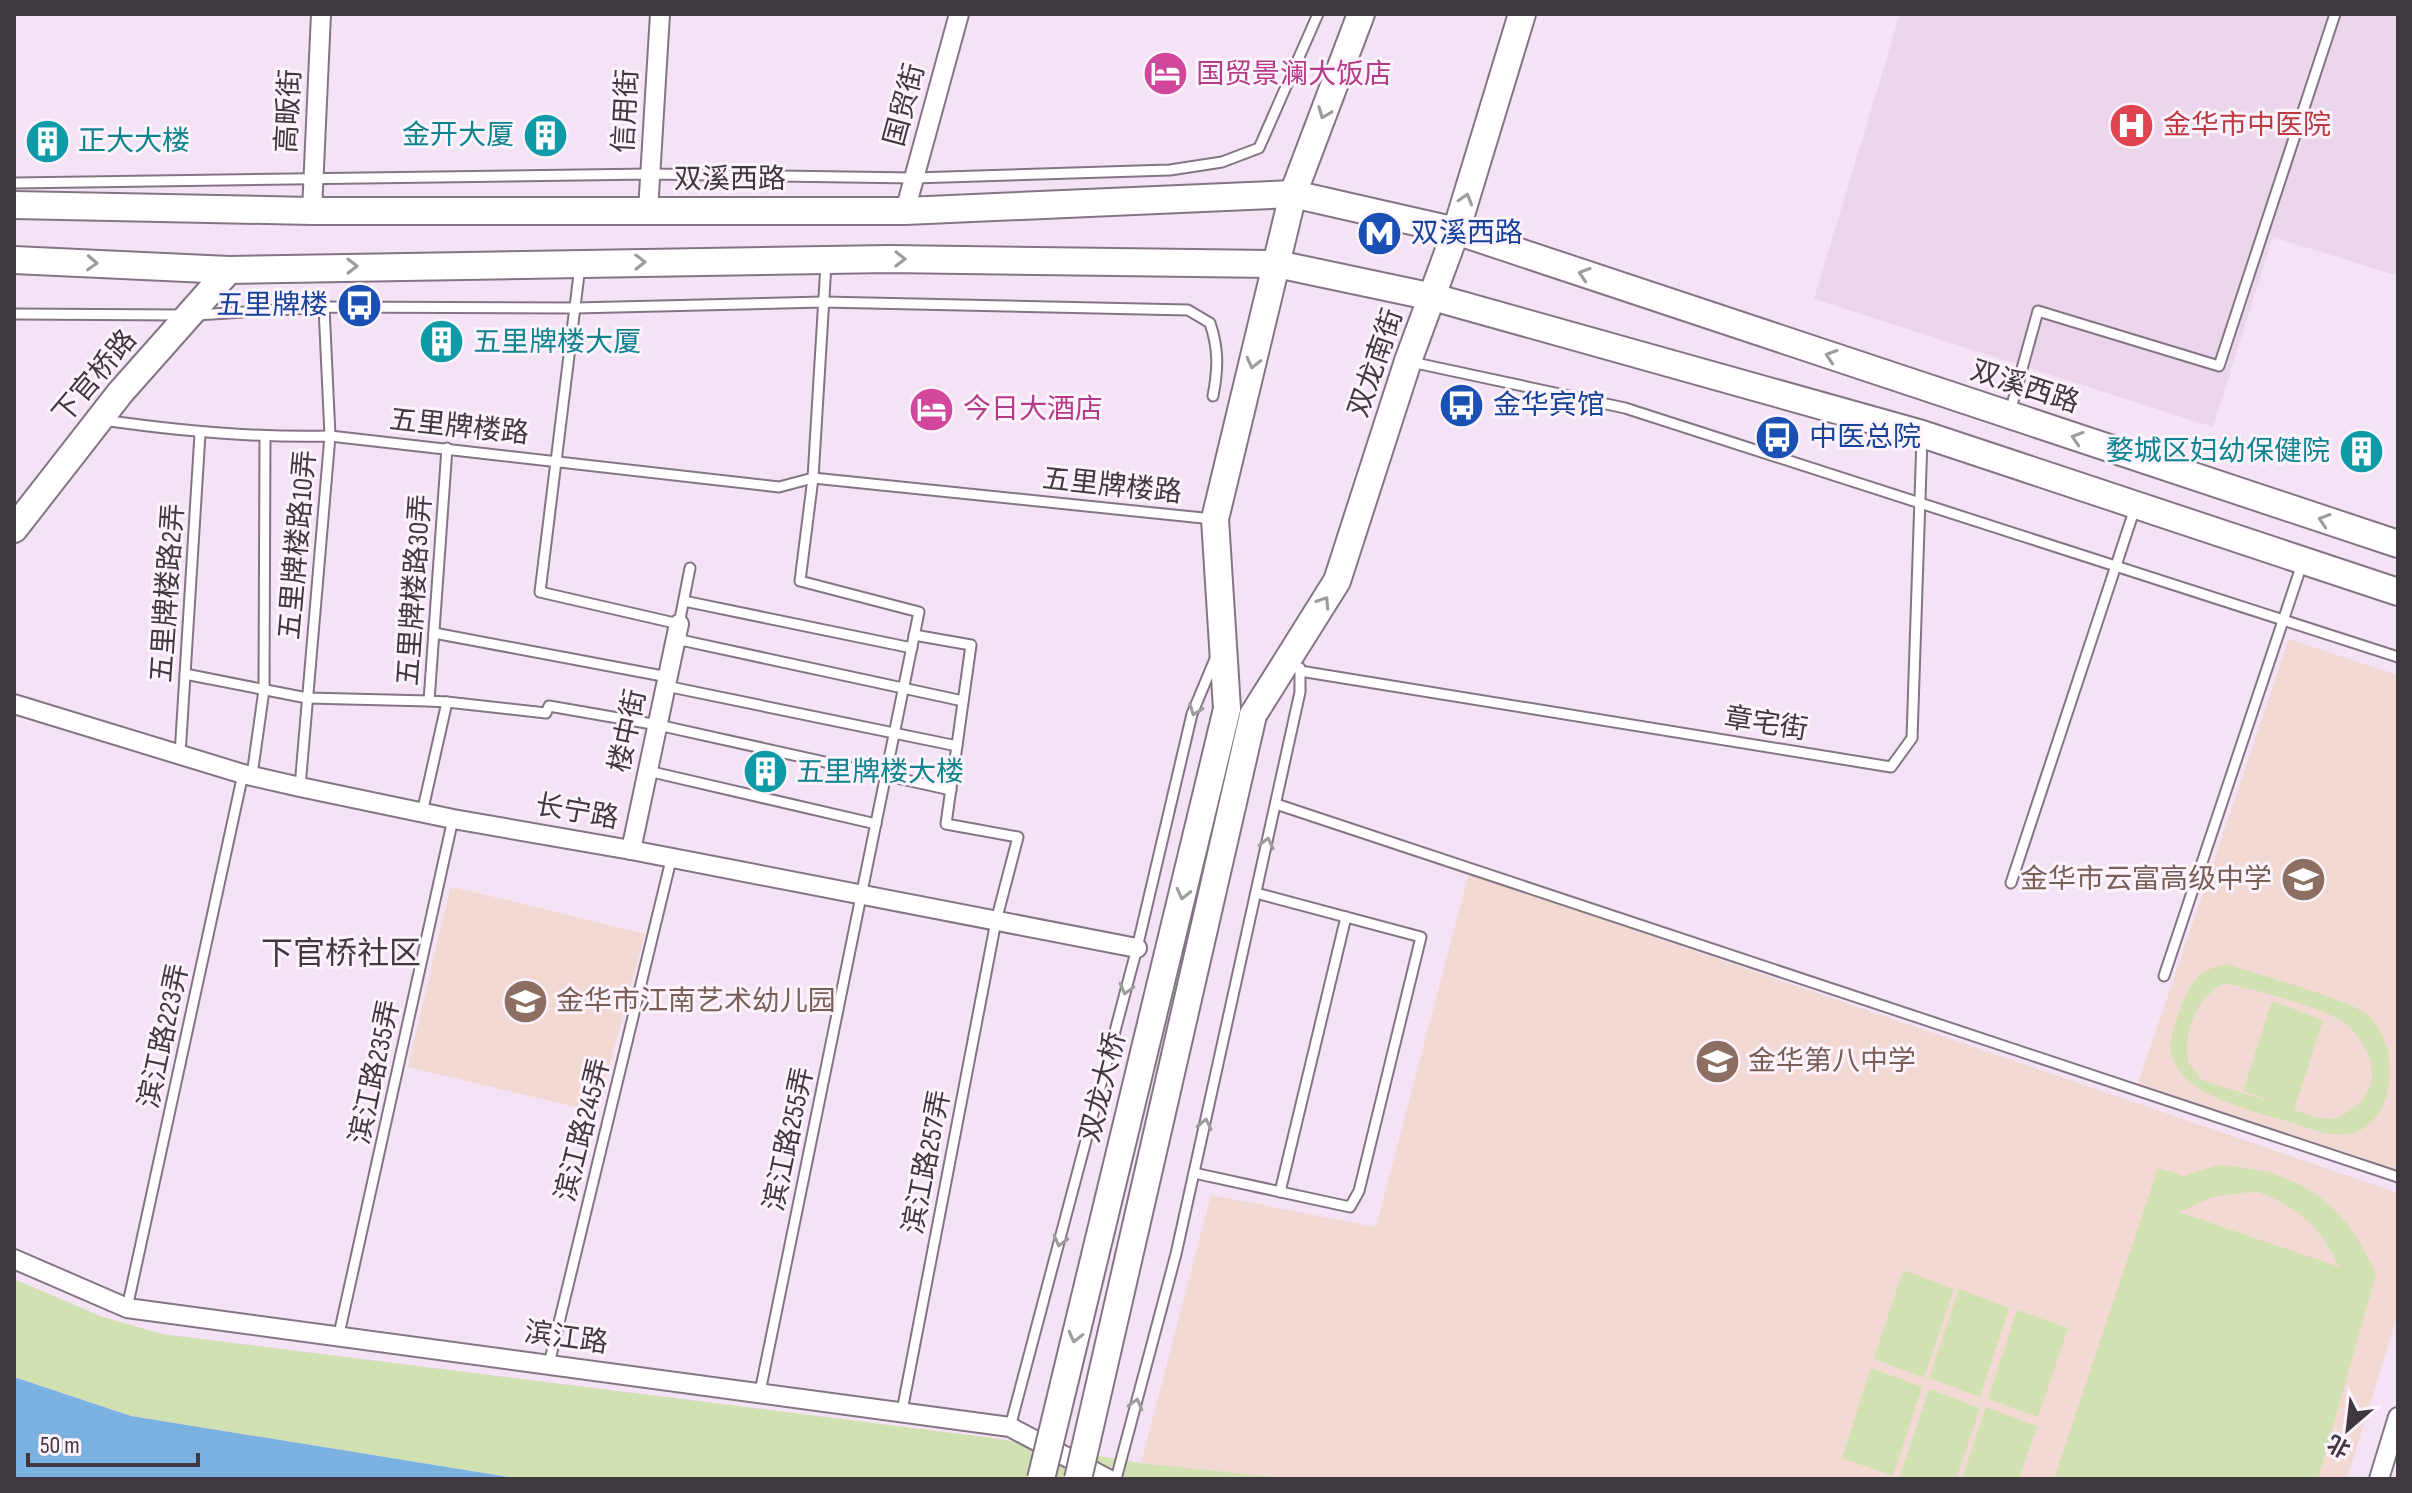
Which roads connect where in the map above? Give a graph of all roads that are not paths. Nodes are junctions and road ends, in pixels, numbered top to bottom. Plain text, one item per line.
1 (321, 14) edge
2 (660, 14) edge
3 (959, 14) edge
4 (1318, 14) edge
5 (1361, 14) edge
6 (1522, 14) edge
7 (2335, 14) edge
8 (650, 174) junction
9 (914, 178) junction
10 (314, 179) junction
11 (14, 183) edge
12 (1293, 194) junction
13 (14, 205) edge
14 (312, 211) junction
15 (648, 211) junction
16 (905, 211) junction
17 (1456, 231) junction
18 (14, 260) edge
19 (826, 260) junction
20 (581, 263) junction
21 (1277, 264) junction
22 (229, 270) junction
23 (1433, 297) junction
24 (823, 302) junction
25 (324, 307) junction
26 (575, 308) junction
27 (14, 314) edge
28 (191, 315) junction
29 (1408, 361) junction
30 (1213, 396) dead end
31 (2009, 415) junction
32 (99, 419) junction
33 (200, 434) junction
34 (1922, 434) junction
35 (330, 436) junction
36 (265, 438) junction
37 (447, 448) junction
38 (557, 460) junction
39 (813, 478) junction
40 (1920, 503) junction
41 (2136, 505) junction
42 (1215, 519) junction
43 (14, 529) edge
44 (2398, 544) edge
45 (2303, 560) junction
46 (2116, 566) junction
47 (690, 568) dead end
48 (2398, 592) edge
49 (684, 601) junction
50 (2283, 620) junction
51 (678, 631) junction
52 (434, 633) junction
53 (914, 635) junction
54 (1224, 637) junction
55 (1299, 639) junction
56 (912, 648) junction
57 (2398, 657) edge
58 (1300, 671) junction
59 (185, 674) junction
60 (667, 681) junction
61 (904, 689) junction
62 (264, 690) junction
63 (307, 698) junction
64 (429, 701) junction
65 (963, 701) junction
66 (447, 702) junction
67 (14, 704) edge
68 (658, 725) junction
69 (894, 733) junction
70 (957, 746) junction
71 (180, 755) junction
72 (648, 771) junction
73 (248, 774) junction
74 (886, 777) junction
75 (300, 787) junction
76 (951, 790) junction
77 (1276, 804) junction
78 (422, 813) junction
79 (453, 819) junction
80 (876, 824) junction
81 (631, 850) junction
82 (671, 860) junction
83 (2011, 883) dead end
84 (1256, 893) junction
85 (861, 896) junction
86 (1346, 917) junction
87 (996, 921) junction
88 (1137, 948) junction
89 (2164, 976) dead end
90 (1194, 1173) junction
91 (2398, 1177) edge
92 (1280, 1192) junction
93 (14, 1259) edge
94 (127, 1308) junction
95 (339, 1334) junction
96 (549, 1364) junction
97 (760, 1392) junction
98 (902, 1411) junction
99 (2398, 1417) edge
100 (1010, 1427) junction
101 (1041, 1479) edge
102 (1078, 1479) edge
103 (1108, 1479) edge
104 (1116, 1479) edge
105 (2379, 1479) edge

1 - 10 street, 高畈街
2 - 8 street, 信用街
3 - 9 street, 国贸街
4 - 9 lane
5 -> 12 main road
17 -> 6 main road, 双龙南街
7 - 31 lane
8 - 9 lane
8 - 10 lane
8 - 15 street, 信用街
9 - 16 street, 国贸街
10 - 11 lane
10 - 14 street, 高畈街
12 - 16 main road, 双溪西路
12 - 17 main road, 双溪西路
12 - 21 main road
13 - 14 main road, 双溪西路
14 - 15 main road, 双溪西路
15 - 16 main road, 双溪西路
17 - 23 main road, 双龙南街
31 -> 17 main road, 双溪西路
18 -> 22 main road
20 -> 19 main road
19 -> 21 main road
19 - 24 lane
22 -> 20 main road
20 - 26 lane
21 - 23 main road
21 -> 42 main road
22 - 28 main road, 下官桥路
23 - 29 main road, 双龙南街
23 - 34 main road
24 - 26 lane
24 - 30 lane
24 - 39 lane
25 - 26 lane
25 - 28 lane
25 - 35 lane, 五里牌楼路10弄
26 - 38 lane
27 - 28 lane
28 - 32 main road, 下官桥路
29 - 40 lane
55 -> 29 main road, 双龙南街
44 -> 31 main road, 双溪西路
32 - 33 lane, 五里牌楼路
32 - 43 main road, 下官桥路
33 - 36 lane, 五里牌楼路
33 - 59 lane, 五里牌楼路2弄
34 - 40 lane, 章宅街
34 - 41 main road
35 - 36 lane, 五里牌楼路
35 - 37 lane, 五里牌楼路
35 - 63 lane, 五里牌楼路10弄
36 - 62 lane, 滨江路223弄
37 - 38 lane, 五里牌楼路
37 - 52 lane, 五里牌楼路30弄
38 - 39 lane, 五里牌楼路
38 - 51 lane
39 - 42 lane, 五里牌楼路
39 - 53 lane
40 - 46 lane
40 - 58 lane, 章宅街
41 - 45 main road
41 - 46 lane
42 - 54 main road
45 - 48 main road
45 - 50 lane
46 - 50 lane
46 - 83 lane
47 - 49 lane
49 - 51 lane
49 - 56 lane
50 - 57 lane
50 - 89 lane
51 - 60 street, 楼中街
51 - 61 lane
52 - 60 lane
52 - 64 lane, 五里牌楼路30弄
53 - 56 lane, 滨江路255弄
53 - 65 lane
54 -> 88 lane
54 -> 101 main road, 双龙大桥, bridge
55 - 58 lane
55 - 102 main road, 双龙南街, bridge
56 - 61 lane, 滨江路255弄
58 - 77 lane
59 - 62 lane
59 - 71 lane, 五里牌楼路2弄
60 - 68 street, 楼中街
60 - 69 lane
61 - 65 lane
61 - 69 lane, 滨江路255弄
62 - 63 lane
62 - 73 lane, 滨江路223弄
63 - 64 lane
63 - 75 lane, 五里牌楼路10弄
64 - 66 lane, 五里牌楼路30弄
65 - 70 lane
66 - 68 lane
66 - 78 lane, 五里牌楼路30弄
67 - 71 street, 长宁路
68 - 72 street, 楼中街
68 - 74 lane
69 - 70 lane
69 - 74 lane, 滨江路255弄
70 - 76 lane
71 - 73 street, 长宁路
72 - 80 lane
72 - 81 street, 楼中街
73 - 75 street, 长宁路
73 - 94 lane, 滨江路223弄
74 - 76 lane
74 - 80 lane, 滨江路255弄
75 - 78 street, 长宁路
76 - 87 lane, 滨江路257弄
84 -> 77 lane
77 - 91 lane
78 - 79 street, 长宁路
79 - 81 street, 长宁路
79 - 95 lane, 滨江路235弄
80 - 85 lane, 滨江路255弄
81 - 82 street, 长宁路
82 - 85 street, 长宁路
82 - 96 lane, 滨江路245弄
84 - 86 lane
90 -> 84 lane
85 - 87 street, 长宁路
85 - 97 lane, 滨江路255弄
86 - 92 lane
86 - 92 lane
87 - 88 street, 长宁路
87 - 98 lane, 滨江路257弄
88 -> 100 lane
90 - 92 lane
104 -> 90 lane
93 - 94 street, 滨江路
94 - 95 street, 滨江路
95 - 96 street, 滨江路
96 - 97 street, 滨江路
97 - 98 street, 滨江路
98 - 100 street, 滨江路
99 - 105 street
100 - 103 street, 滨江路

